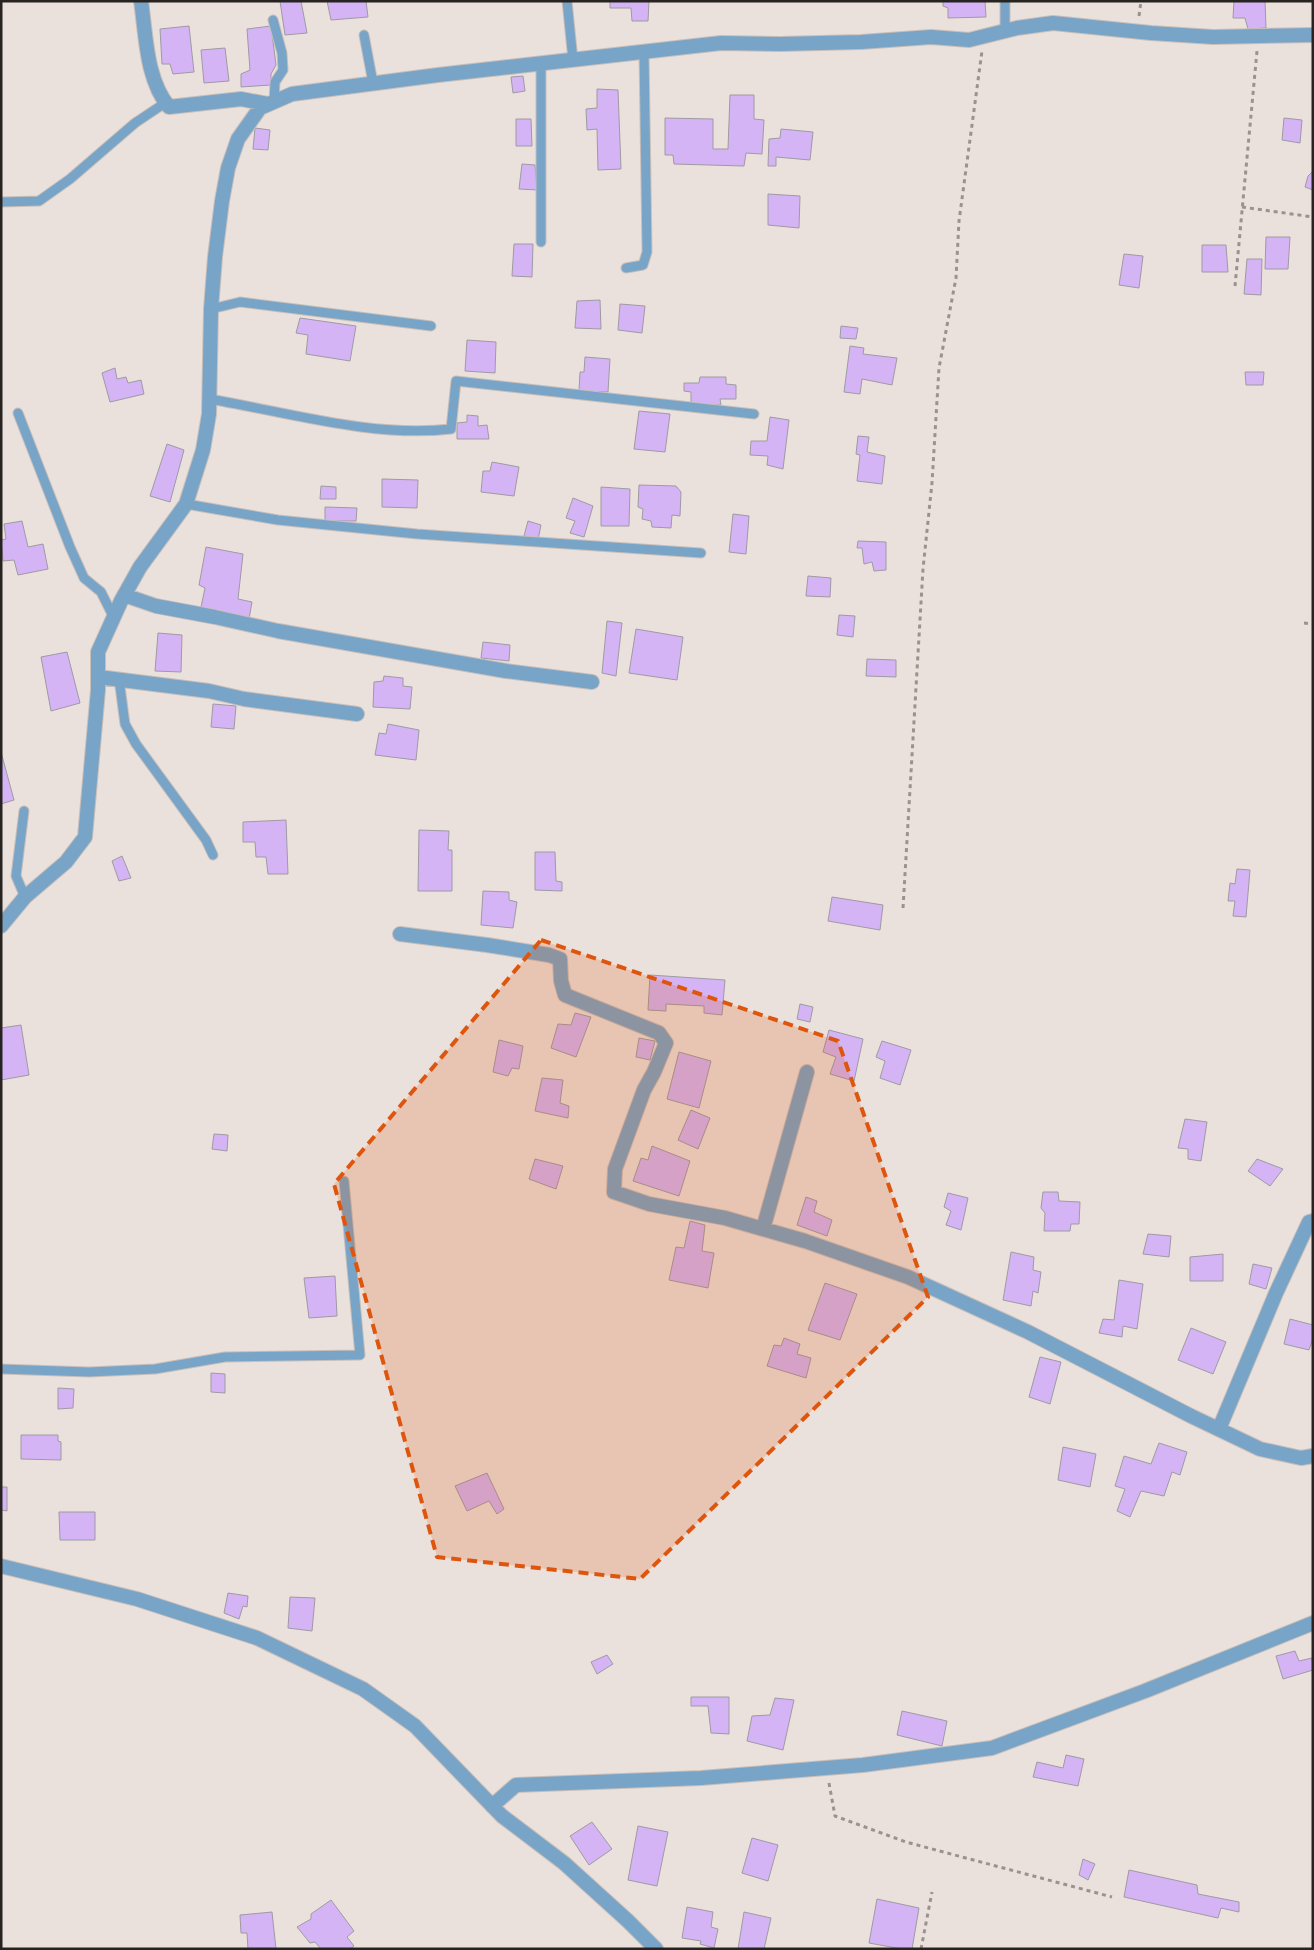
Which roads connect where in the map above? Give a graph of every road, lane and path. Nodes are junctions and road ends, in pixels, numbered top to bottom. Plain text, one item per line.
1 (141, 1) edge
2 (567, 1) edge
3 (1006, 1) edge
4 (273, 20) dead end
5 (1005, 31) junction
6 (364, 35) dead end
7 (1313, 35) edge
8 (984, 36) junction
9 (1259, 36) junction
10 (644, 52) junction
11 (573, 60) junction
12 (541, 64) junction
13 (373, 83) junction
14 (165, 103) junction
15 (271, 103) junction
16 (1, 202) edge
17 (1242, 207) junction
18 (1313, 217) edge
19 (541, 242) dead end
20 (626, 268) dead end
21 (1235, 286) dead end
22 (211, 309) junction
23 (431, 326) dead end
24 (209, 398) junction
25 (18, 413) dead end
26 (754, 414) dead end
27 (186, 504) junction
28 (700, 553) dead end
29 (124, 595) junction
30 (113, 616) junction
31 (1304, 623) dead end
32 (1313, 624) edge
33 (98, 677) junction
34 (119, 679) junction
35 (592, 682) dead end
36 (357, 714) dead end
37 (24, 811) dead end
38 (213, 855) dead end
39 (26, 898) junction
40 (903, 908) dead end
41 (1, 926) edge
42 (400, 934) dead end
43 (807, 1072) dead end
44 (344, 1180) dead end
45 (1313, 1221) edge
46 (763, 1229) junction
47 (1, 1369) edge
48 (1219, 1429) junction
49 (1313, 1456) edge
50 (1, 1566) edge
51 (1313, 1623) edge
52 (826, 1768) junction
53 (492, 1806) junction
54 (932, 1892) dead end
55 (1112, 1897) dead end
56 (656, 1949) edge
57 (921, 1949) edge

1 - 14 street
2 - 11 lane
3 - 5 lane
4 - 15 lane
5 - 8 street
5 - 9 street
6 - 13 lane
7 - 9 street
8 - 10 street
8 - 40 path
9 - 17 path
10 - 11 street
10 - 20 lane
11 - 12 street
12 - 13 street
12 - 19 lane
13 - 15 street
14 - 15 street
14 - 16 lane
15 - 22 street
17 - 18 path
17 - 21 path
22 - 23 lane
22 - 24 street
24 - 26 lane
24 - 27 street
25 - 30 lane
27 - 28 lane
27 - 29 street
29 - 30 street
29 - 35 street
30 - 33 street
31 - 32 path
33 - 34 street
33 - 39 street
34 - 36 street
34 - 38 lane
37 - 39 lane
39 - 41 street
42 - 46 street
43 - 46 street
44 - 47 lane
45 - 48 street
46 - 48 street
48 - 49 street
50 - 53 street
51 - 52 street
52 - 53 street
52 - 55 path
53 - 56 street
54 - 57 path

